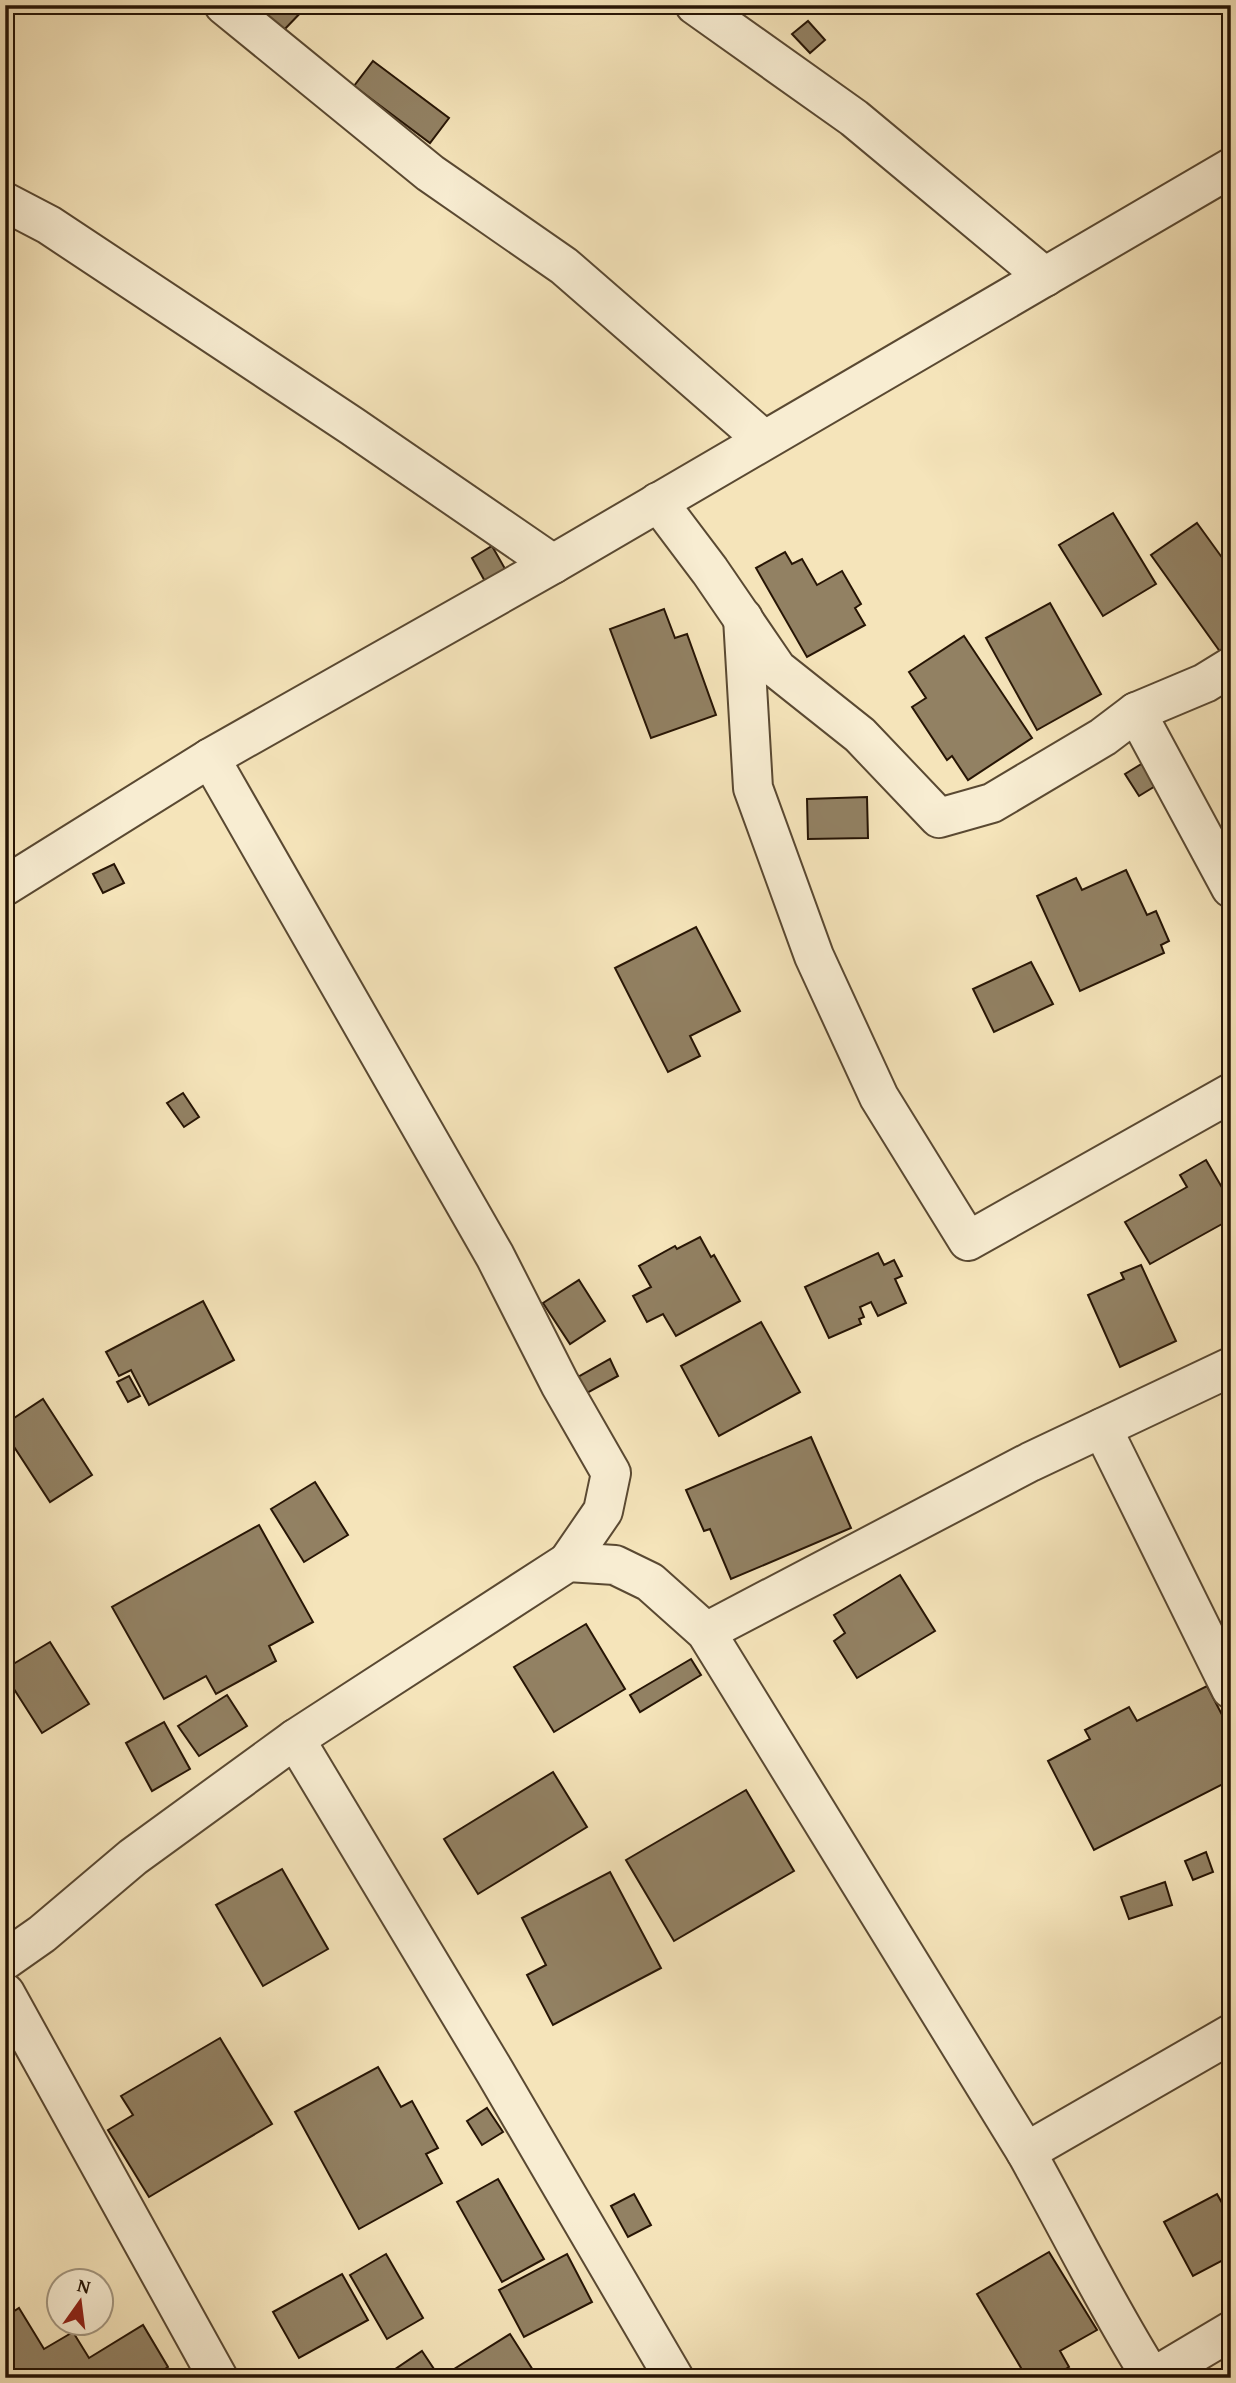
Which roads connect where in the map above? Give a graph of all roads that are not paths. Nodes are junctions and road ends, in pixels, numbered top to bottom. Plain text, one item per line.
1 (224, 5) edge
2 (695, 5) edge
3 (1231, 168) edge
4 (5, 202) edge
5 (1045, 277) junction
6 (764, 440) junction
7 (658, 502) junction
8 (553, 564) junction
9 (743, 618) junction
10 (1231, 667) edge
11 (1136, 712) junction
12 (210, 758) junction
13 (5, 886) edge
14 (1231, 888) edge
15 (1231, 1093) edge
16 (1231, 1367) edge
17 (1102, 1428) junction
18 (568, 1562) junction
19 (706, 1632) junction
20 (1231, 1689) edge
21 (295, 1739) junction
22 (5, 1960) edge
23 (5, 1993) edge
24 (1231, 2034) edge
25 (1026, 2152) junction
26 (1231, 2331) edge
27 (658, 2372) edge
28 (218, 2378) edge

1 - 6 street
2 - 5 street
3 - 5 street
4 - 8 street
5 - 6 street
6 - 7 street
7 - 8 street
7 - 9 street
8 - 12 street
9 - 11 street
9 - 15 street
10 - 11 street
11 - 14 street
12 - 13 street
12 - 18 street
16 - 17 street
17 - 19 street
17 - 20 street
18 - 19 street
18 - 21 street
19 - 25 street
21 - 22 street
21 - 27 street
23 - 28 street
24 - 25 street
25 - 26 street

